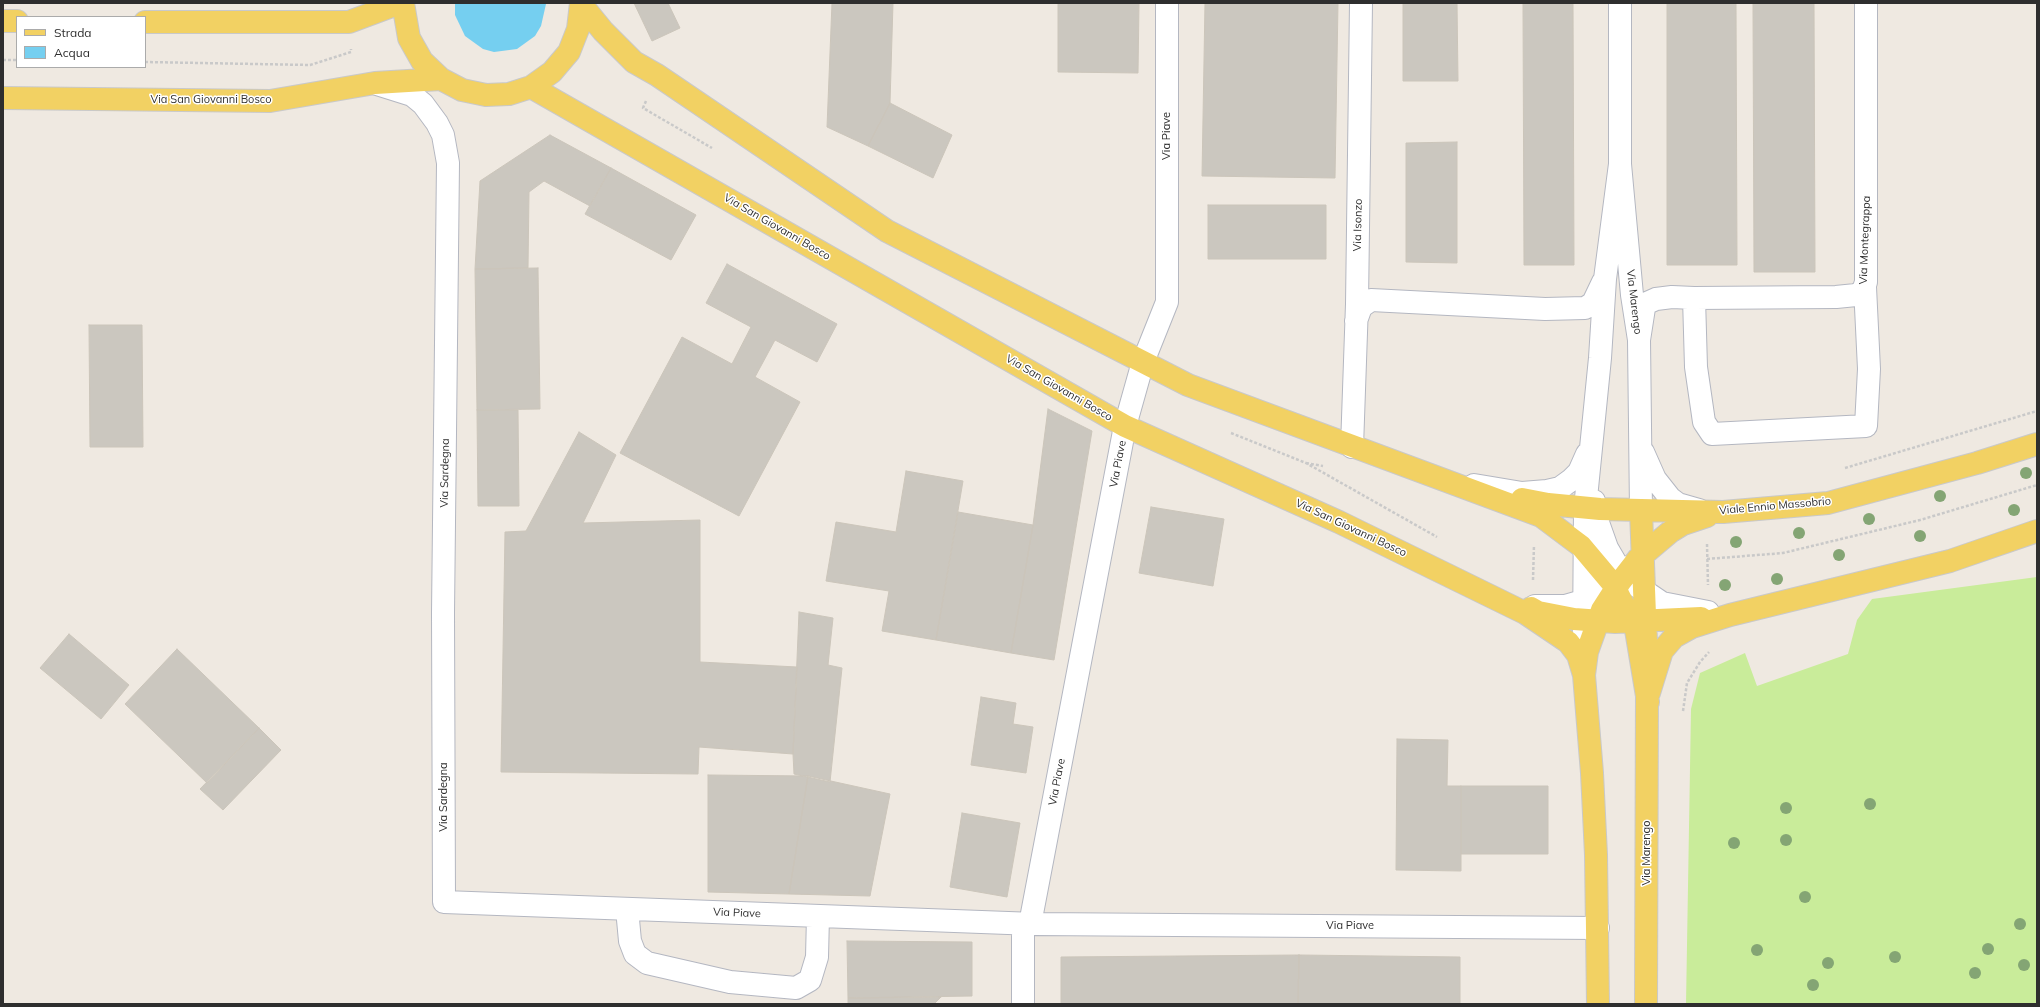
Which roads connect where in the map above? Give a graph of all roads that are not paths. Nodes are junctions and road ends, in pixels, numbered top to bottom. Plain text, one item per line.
1 (400, 3) edge
2 (403, 3) edge
3 (581, 3) edge
4 (1167, 3) edge
5 (1361, 3) edge
6 (1620, 3) edge
7 (1866, 3) edge
8 (3, 21) edge
9 (16, 21) edge
10 (146, 22) edge
11 (441, 79) junction
12 (375, 83) junction
13 (532, 87) junction
14 (3, 98) edge
15 (1620, 164) junction
16 (1605, 279) junction
17 (1865, 287) junction
18 (1694, 298) junction
19 (1356, 321) junction
20 (1639, 340) junction
21 (1143, 362) junction
22 (1125, 426) junction
23 (1592, 434) junction
24 (1640, 439) junction
25 (2037, 444) edge
26 (1352, 446) junction
27 (1440, 478) junction
28 (1590, 508) junction
29 (1715, 514) junction
30 (1641, 518) junction
31 (2037, 531) edge
32 (1585, 550) junction
33 (1643, 555) junction
34 (1618, 579) junction
35 (1644, 591) junction
36 (1518, 605) junction
37 (1589, 613) junction
38 (1720, 614) junction
39 (1639, 622) junction
40 (1584, 675) junction
41 (1648, 702) junction
42 (444, 902) joint
43 (627, 909) junction
44 (818, 916) junction
45 (1029, 924) junction
46 (1598, 928) junction
47 (1023, 1004) edge
48 (1035, 1004) edge
49 (1598, 1004) edge
50 (1646, 1004) edge

1 - 10 main road
2 - 11 main road
3 - 13 main road
3 - 21 main road
4 - 21 street, Via Piave
5 - 19 street, Via Isonzo
6 - 15 street, Via Marengo
7 - 17 street, Via Montegrappa
8 - 9 main road
11 - 12 main road, Via San Giovanni Bosco
11 - 13 main road
12 - 14 main road, Via San Giovanni Bosco
12 - 42 street, Via Sardegna
13 - 22 main road, Via San Giovanni Bosco
15 - 16 street, Via Marengo
15 - 20 street, Via Marengo
16 - 19 street
16 - 23 street, Via Marengo
17 - 18 street, Via Montegrappa
17 - 18 street
18 - 20 street, Via Montegrappa
19 - 26 street, Via Isonzo
20 - 24 street, Via Marengo
21 - 22 street, Via Piave
21 - 26 main road
22 - 36 main road, Via San Giovanni Bosco
22 - 45 street, Via Piave
23 - 27 street
23 - 28 street
24 - 29 street, Viale Ennio Massobrio
24 - 30 street
25 - 29 main road, Viale Ennio Massobrio
26 - 27 main road
27 - 28 main road
27 - 32 main road
28 - 30 main road
28 - 32 street
28 - 34 street
29 - 30 main road
29 - 33 main road
30 - 33 main road
30 - 34 street
31 - 38 main road
32 - 34 main road
32 - 37 street
33 - 34 main road
33 - 35 main road
34 - 35 street
34 - 37 main road
34 - 39 main road
35 - 38 street
35 - 39 main road
36 - 37 main road
36 - 40 main road, Via San Giovanni Bosco
37 - 39 main road
37 - 40 main road
38 - 39 main road
38 - 41 main road
39 - 41 main road
40 - 46 main road
41 - 50 main road, Via Marengo
42 - 43 street, Via Piave
43 - 44 street, Via Piave
43 - 44 street
44 - 45 street, Via Piave
45 - 46 street, Via Piave
45 - 47 street
45 - 48 street
46 - 49 main road

